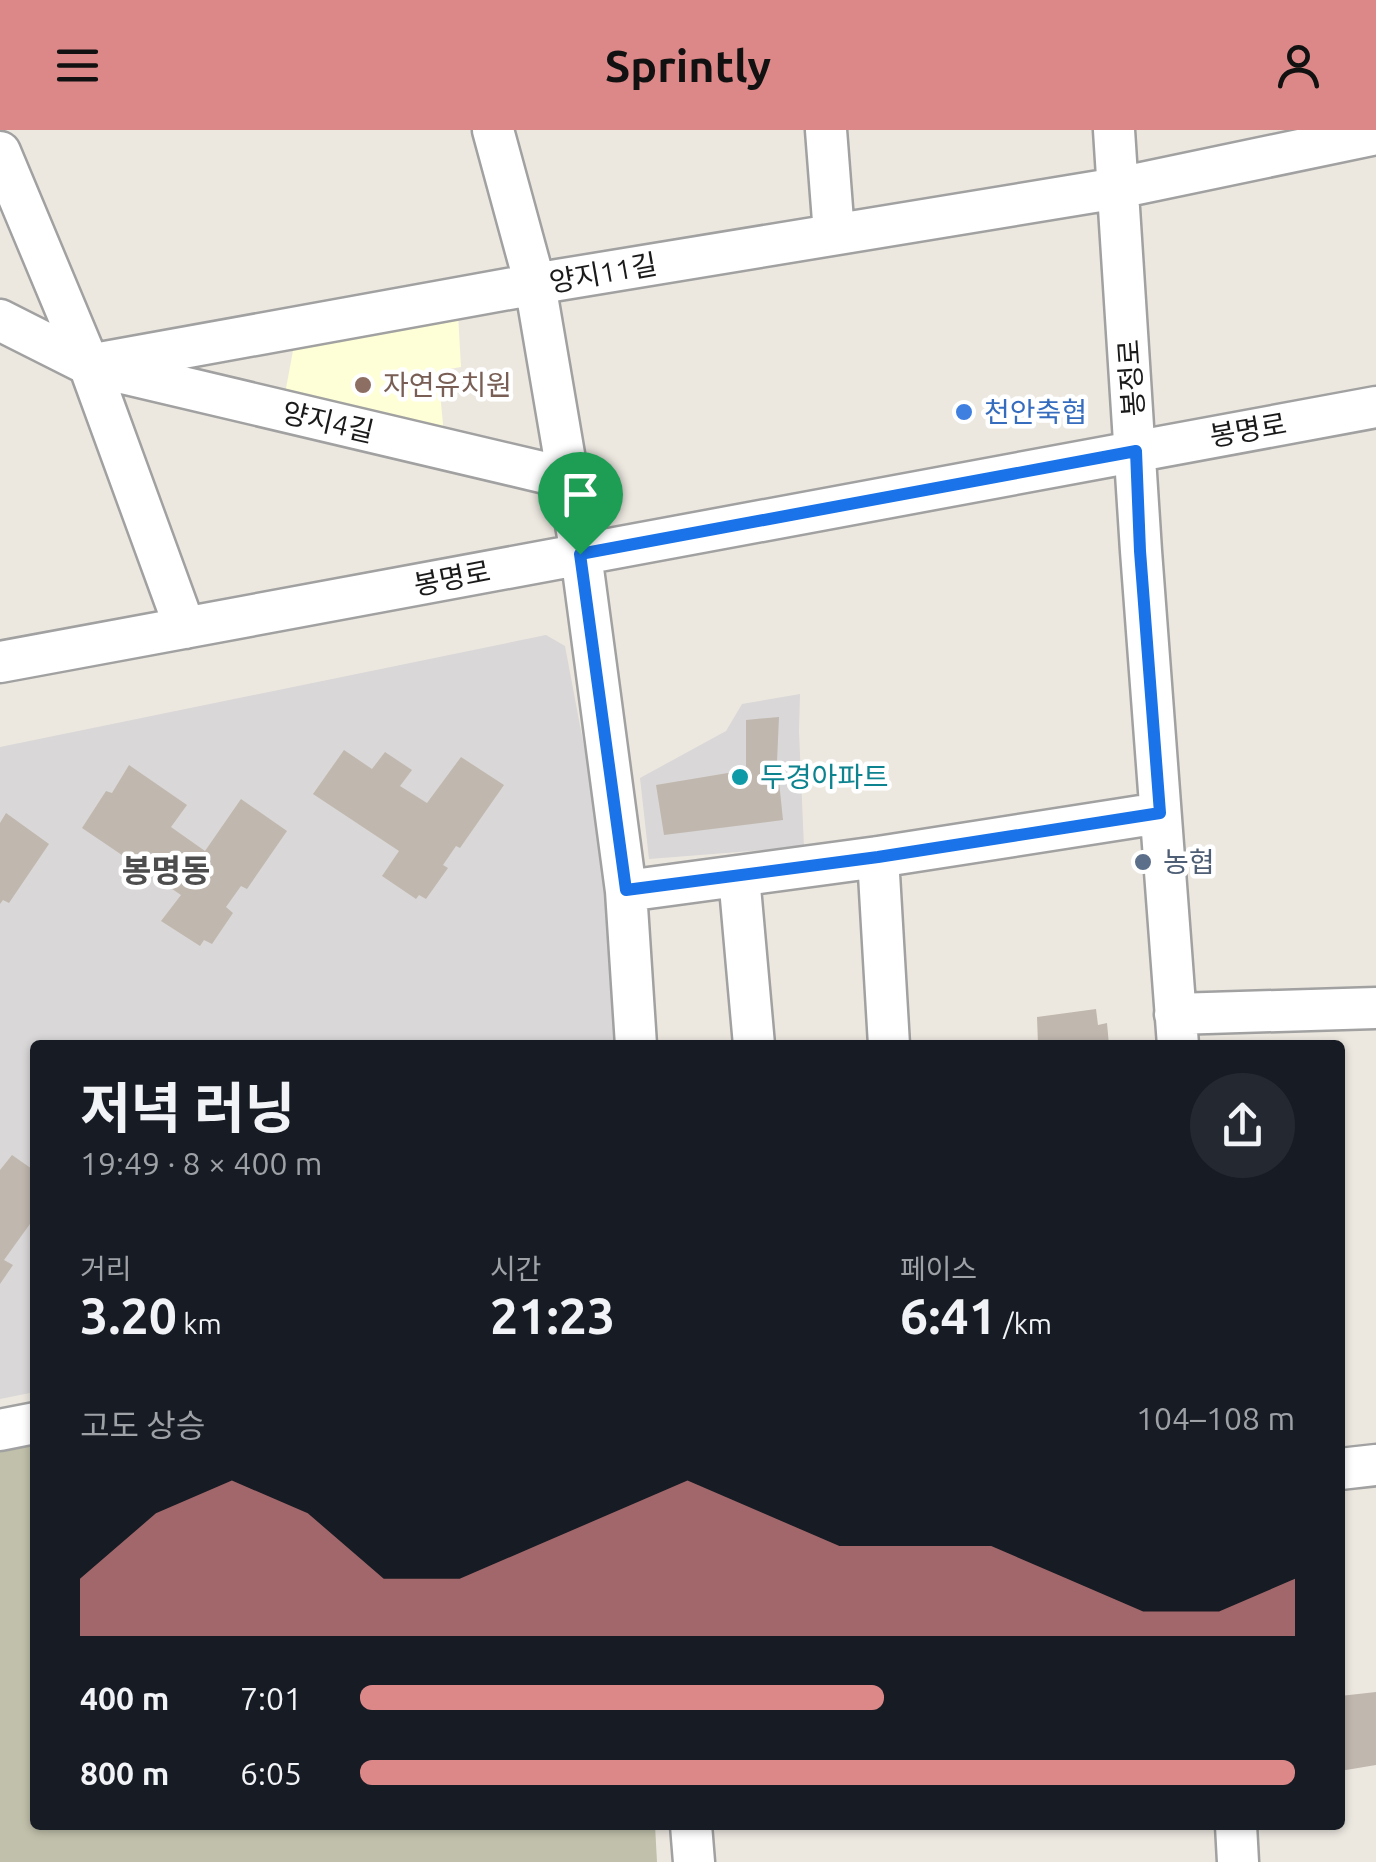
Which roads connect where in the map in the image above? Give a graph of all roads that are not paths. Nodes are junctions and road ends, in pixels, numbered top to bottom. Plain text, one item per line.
1 (494, 130) edge
2 (826, 130) edge
3 (1114, 130) edge
4 (1376, 134) edge
5 (0, 152) edge
6 (1118, 188) junction
7 (0, 222) edge
8 (834, 234) junction
9 (35, 240) junction
10 (534, 284) junction
11 (0, 320) edge
12 (89, 365) junction
13 (1376, 407) edge
14 (1136, 451) junction
15 (567, 478) junction
16 (580, 554) junction
17 (185, 628) junction
18 (0, 662) edge
19 (1160, 813) junction
20 (878, 857) junction
21 (739, 876) junction
22 (626, 890) junction
23 (1376, 1008) edge
24 (1177, 1030) edge
25 (636, 1040) edge
26 (754, 1040) edge
27 (889, 1040) edge
28 (30, 1424) edge
29 (0, 1430) edge
30 (1376, 1465) edge
31 (1345, 1469) edge
32 (691, 1830) edge
33 (694, 1862) edge

1 - 10 street
2 - 8 street
3 - 6 street, 봉정로
4 - 6 street, 양지11길
5 - 9 street
6 - 8 street, 양지11길
6 - 14 street, 봉정로
7 - 9 street
8 - 10 street, 양지11길
9 - 12 street
10 - 12 street, 양지11길
10 - 15 street
11 - 12 street, 양지4길
12 - 15 street, 양지4길
12 - 17 street
13 - 14 street, 봉명로
14 - 16 street, 봉명로
14 - 19 street, 봉정로
15 - 16 street
16 - 17 street, 봉명로
16 - 22 street
17 - 18 street, 봉명로
19 - 20 street
19 - 24 street, 봉정로
20 - 21 street
20 - 27 street
21 - 22 street
21 - 26 street
22 - 25 street
23 - 24 street
28 - 29 street
30 - 31 street
32 - 33 street

